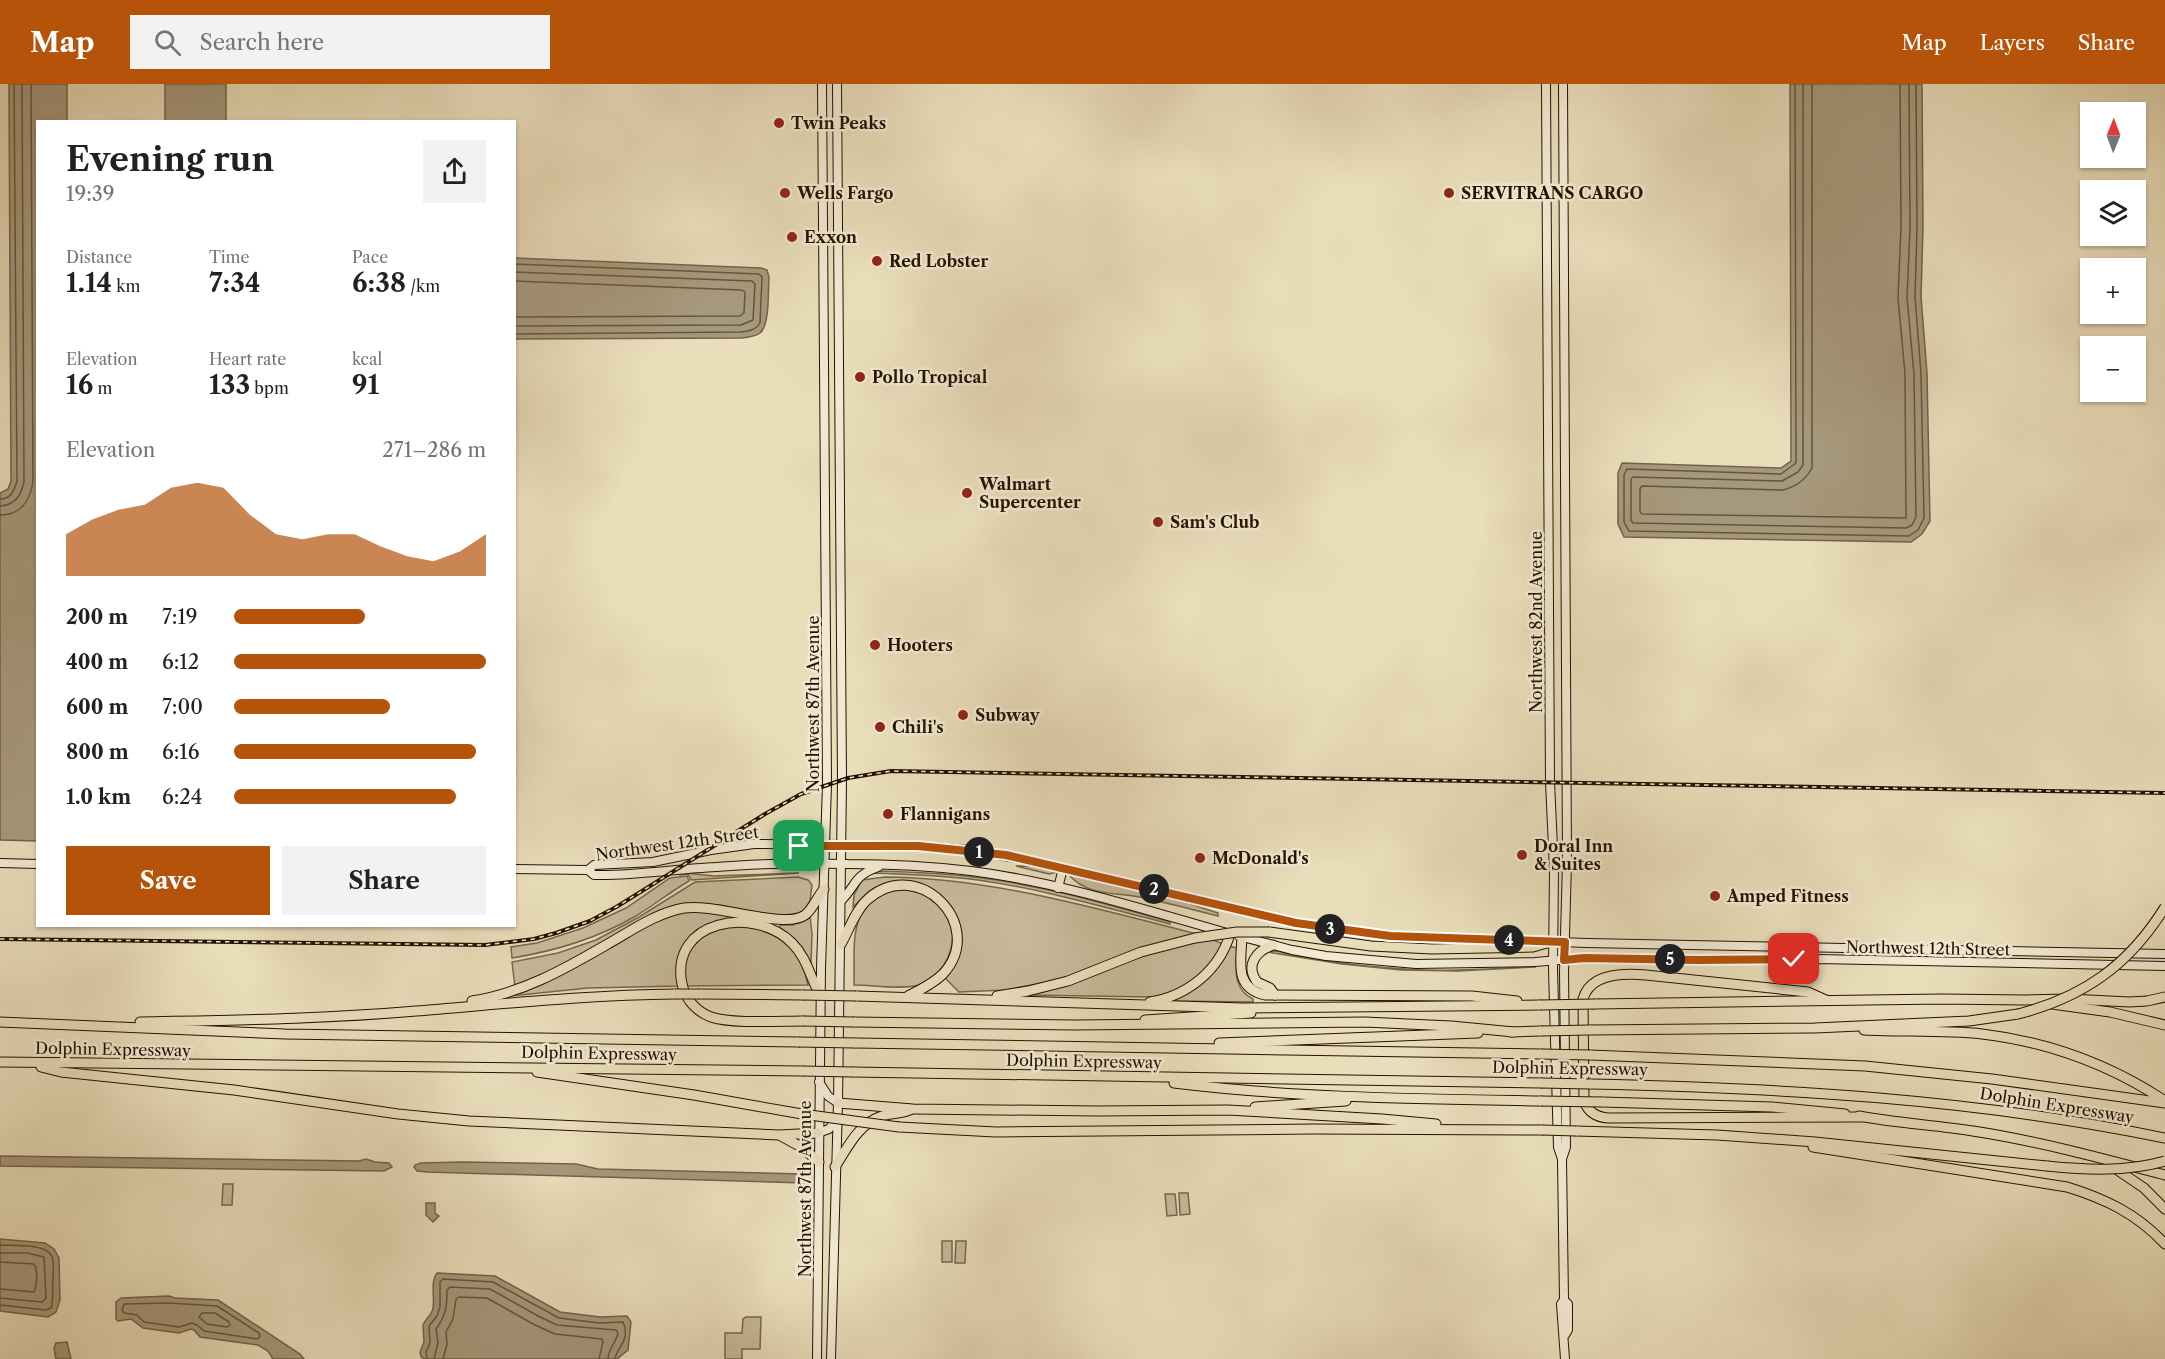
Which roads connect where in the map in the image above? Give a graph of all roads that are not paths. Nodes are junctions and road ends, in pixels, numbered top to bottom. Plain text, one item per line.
1 (822, 84) edge
2 (837, 84) edge
3 (1546, 84) edge
4 (1563, 84) edge
5 (841, 845) junction
6 (826, 846) junction
7 (0, 863) edge
8 (36, 864) edge
9 (825, 864) junction
10 (841, 864) junction
11 (883, 865) junction
12 (1063, 868) junction
13 (516, 869) edge
14 (588, 870) junction
15 (1058, 888) junction
16 (824, 889) junction
17 (841, 902) junction
18 (2165, 907) edge
19 (1230, 934) junction
20 (1242, 937) junction
21 (1554, 941) junction
22 (1565, 942) junction
23 (841, 944) junction
24 (1273, 945) junction
25 (2165, 954) edge
26 (1553, 960) junction
27 (1564, 960) junction
28 (2165, 966) edge
29 (820, 995) junction
30 (1275, 995) junction
31 (2165, 997) edge
32 (904, 998) junction
33 (977, 999) junction
34 (1826, 1000) junction
35 (2025, 1000) junction
36 (1125, 1005) junction
37 (1540, 1005) junction
38 (1289, 1008) junction
39 (416, 1011) junction
40 (0, 1022) edge
41 (44, 1023) junction
42 (1075, 1025) junction
43 (2165, 1025) edge
44 (1815, 1028) junction
45 (1514, 1032) junction
46 (1133, 1047) junction
47 (0, 1062) edge
48 (24, 1063) junction
49 (506, 1067) junction
50 (1127, 1077) junction
51 (819, 1081) junction
52 (1371, 1099) junction
53 (2165, 1102) edge
54 (838, 1103) junction
55 (913, 1109) junction
56 (1228, 1110) junction
57 (838, 1116) junction
58 (1862, 1117) junction
59 (1474, 1128) junction
60 (818, 1133) junction
61 (779, 1135) junction
62 (2165, 1138) edge
63 (1769, 1139) junction
64 (2096, 1156) junction
65 (1562, 1159) junction
66 (2165, 1161) edge
67 (819, 1162) junction
68 (835, 1167) junction
69 (2165, 1175) edge
70 (2165, 1209) edge
71 (2165, 1244) edge
72 (817, 1359) edge
73 (831, 1359) edge
74 (1565, 1359) edge

1 - 6 main road, Northwest 87th Avenue
2 - 5 main road, Northwest 87th Avenue
3 - 21 main road, Northwest 82nd Avenue
4 - 22 main road, Northwest 82nd Avenue
5 - 6 main road, Northwest 12th Street
5 - 10 main road, Northwest 87th Avenue
5 - 12 main road, Northwest 12th Street
6 - 9 main road, Northwest 87th Avenue
6 - 14 main road, Northwest 12th Street
7 - 8 main road
9 - 10 main road, Northwest 12th Street
9 - 14 main road, Northwest 12th Street
9 - 16 main road, Northwest 87th Avenue
10 - 11 main road, Northwest 12th Street
10 - 17 main road, Northwest 87th Avenue
11 - 15 main road, Northwest 12th Street
11 - 17 main road
12 - 15 main road
12 - 21 main road, Northwest 12th Street
13 - 14 main road, Northwest 12th Street
15 - 19 main road, Northwest 12th Street
16 - 29 main road, Northwest 87th Avenue
16 - 39 highway
17 - 23 main road, Northwest 87th Avenue
18 - 44 highway, bridge
19 - 20 main road, Northwest 12th Street
19 - 36 highway
20 - 24 main road, Northwest 12th Street
20 - 30 highway
21 - 22 main road, Northwest 12th Street
21 - 26 main road, Northwest 82nd Avenue
21 - 33 highway, bridge
22 - 25 main road, Northwest 12th Street
22 - 27 main road, Northwest 82nd Avenue
23 - 32 highway
23 - 54 main road, Northwest 87th Avenue
24 - 26 main road, Northwest 12th Street
24 - 30 highway
26 - 27 main road, Northwest 12th Street
26 - 65 main road, Northwest 82nd Avenue
27 - 28 main road, Northwest 12th Street
27 - 65 main road, Northwest 82nd Avenue
29 - 42 highway, bridge
29 - 51 main road, Northwest 87th Avenue
30 - 37 highway
31 - 35 highway
32 - 33 highway
32 - 39 highway, bridge
33 - 36 highway
34 - 35 highway
34 - 37 highway, bridge
34 - 58 highway
35 - 43 highway
36 - 38 highway
37 - 38 highway
38 - 42 highway
39 - 41 highway
40 - 41 highway, Dolphin Expressway
41 - 46 highway, Dolphin Expressway, bridge
42 - 45 highway
44 - 45 highway, bridge
44 - 53 highway
45 - 46 highway
46 - 53 highway, Dolphin Expressway, bridge
47 - 48 highway, Dolphin Expressway
48 - 49 highway, Dolphin Expressway
48 - 61 highway
49 - 50 highway, Dolphin Expressway, bridge
49 - 59 highway, bridge
50 - 52 highway
50 - 62 highway, Dolphin Expressway, bridge
51 - 54 main road
51 - 60 main road, Northwest 87th Avenue
52 - 56 highway
52 - 58 highway, bridge
54 - 55 highway
54 - 57 main road, Northwest 87th Avenue
55 - 56 highway
55 - 68 highway
56 - 59 highway
57 - 60 main road
57 - 68 main road, Northwest 87th Avenue
58 - 64 highway
59 - 63 highway, bridge
60 - 61 highway
60 - 67 main road, Northwest 87th Avenue
61 - 67 highway
63 - 66 highway, bridge
63 - 71 highway
64 - 69 highway
64 - 70 highway
65 - 74 main road, Northwest 82nd Avenue
67 - 72 main road, Northwest 87th Avenue
68 - 73 main road, Northwest 87th Avenue

